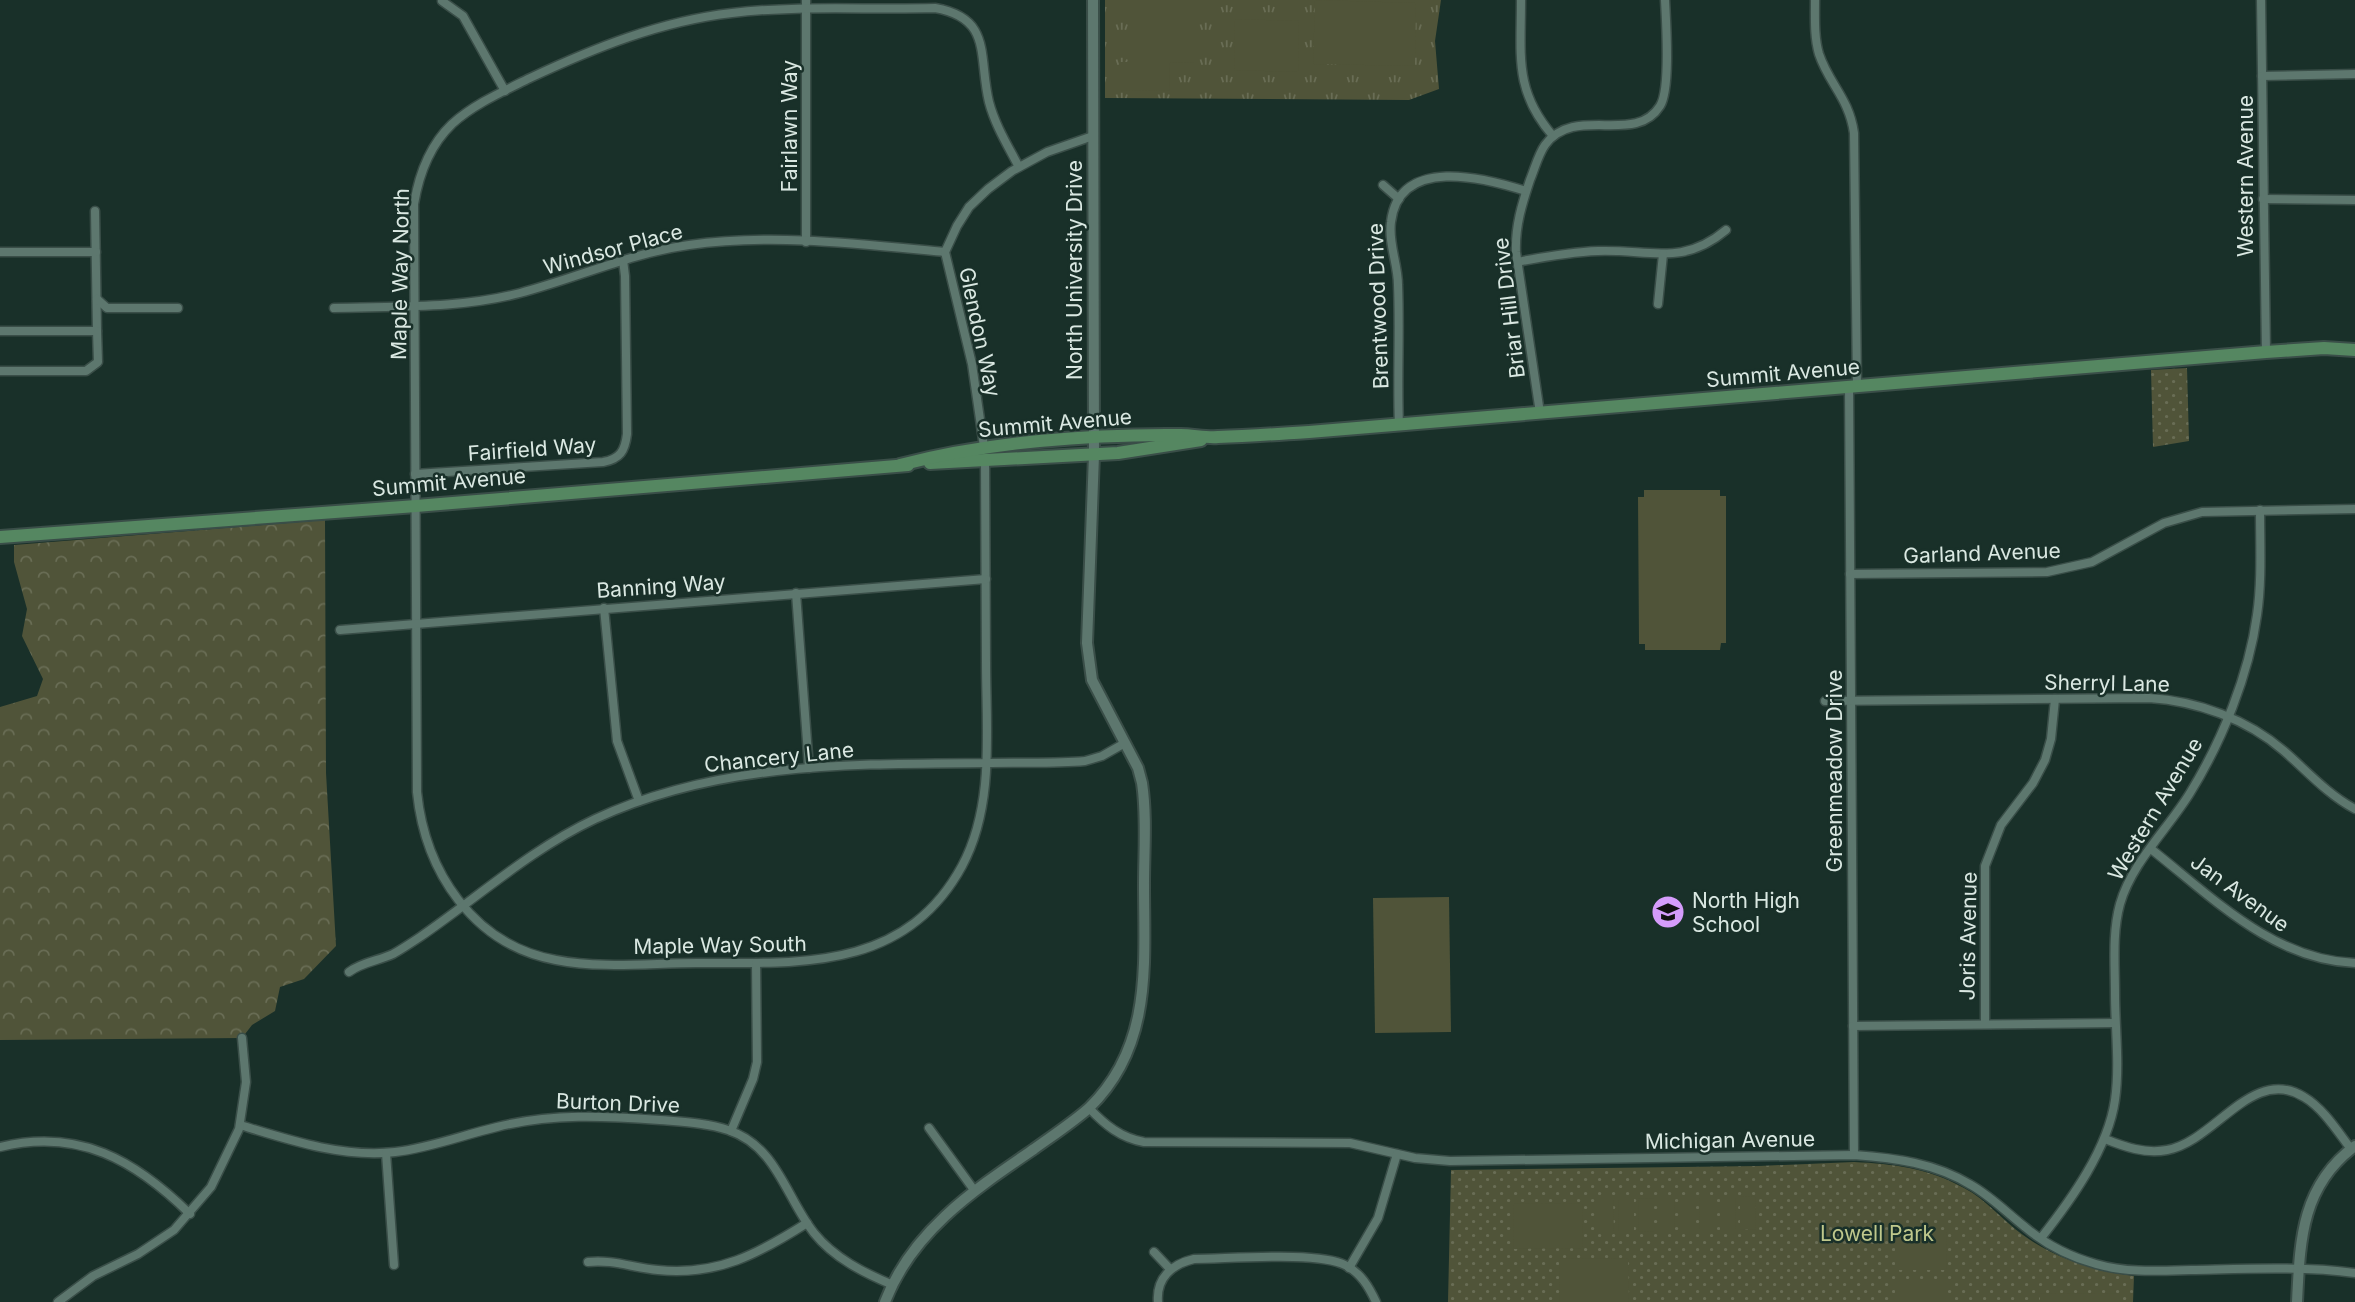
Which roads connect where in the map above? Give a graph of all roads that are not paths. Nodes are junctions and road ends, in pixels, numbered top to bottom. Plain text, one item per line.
1 (1093, 0) edge
2 (1521, 0) edge
3 (1665, 0) edge
4 (1815, 0) edge
5 (2261, 0) edge
6 (442, 1) edge
7 (806, 5) edge
8 (2355, 74) edge
9 (2262, 76) junction
10 (505, 91) junction
11 (1093, 136) junction
12 (1553, 136) junction
13 (1019, 167) junction
14 (1383, 186) dead end
15 (1526, 191) junction
16 (1399, 199) junction
17 (2263, 199) junction
18 (2355, 200) edge
19 (95, 211) dead end
20 (1726, 230) dead end
21 (806, 242) junction
22 (0, 252) edge
23 (96, 252) junction
24 (945, 252) junction
25 (1663, 254) junction
26 (623, 260) junction
27 (1517, 262) junction
28 (97, 299) junction
29 (1658, 304) dead end
30 (415, 306) junction
31 (178, 308) dead end
32 (334, 308) dead end
33 (0, 331) edge
34 (97, 331) junction
35 (2355, 350) edge
36 (2266, 352) junction
37 (0, 371) edge
38 (1853, 387) junction
39 (1540, 413) junction
40 (1399, 425) junction
41 (1215, 437) junction
42 (1094, 438) junction
43 (984, 454) junction
44 (1094, 454) junction
45 (415, 474) junction
46 (416, 506) junction
47 (2355, 509) edge
48 (2260, 510) junction
49 (0, 537) edge
50 (1850, 574) junction
51 (986, 579) junction
52 (796, 593) junction
53 (604, 608) junction
54 (417, 623) junction
55 (340, 630) dead end
56 (2054, 699) junction
57 (1825, 701) dead end
58 (1851, 701) junction
59 (2227, 716) junction
60 (1125, 743) junction
61 (985, 763) junction
62 (809, 768) junction
63 (639, 800) junction
64 (2355, 809) edge
65 (2151, 849) junction
66 (462, 906) junction
67 (756, 963) junction
68 (2355, 963) edge
69 (353, 969) dead end
70 (2115, 1023) junction
71 (1984, 1024) junction
72 (1853, 1026) junction
73 (242, 1038) dead end
74 (1089, 1108) junction
75 (240, 1125) junction
76 (929, 1128) dead end
77 (731, 1131) junction
78 (2105, 1139) junction
79 (0, 1147) edge
80 (2353, 1147) edge
81 (386, 1153) junction
82 (1397, 1154) junction
83 (1854, 1156) junction
84 (974, 1190) junction
85 (190, 1214) junction
86 (807, 1223) junction
87 (2041, 1238) junction
88 (1154, 1252) dead end
89 (588, 1262) dead end
90 (394, 1265) dead end
91 (1349, 1268) junction
92 (1170, 1269) junction
93 (2298, 1270) junction
94 (2355, 1273) edge
95 (893, 1285) junction
96 (58, 1302) edge
97 (885, 1302) edge
98 (1158, 1302) edge
99 (1376, 1302) edge
100 (2297, 1302) edge

1 - 11 street, North University Drive
2 - 12 street
3 - 12 street
4 - 38 street, Greenmeadow Drive
5 - 9 street, Western Avenue
6 - 10 street
7 - 10 street, Maple Way North
7 - 13 street, Maple Way North
7 - 21 street, Fairlawn Way
8 - 9 street
9 - 17 street, Western Avenue
10 - 30 street, Maple Way North
11 - 13 street, Glendon Way
11 - 42 street, North University Drive
12 - 15 street, Briar Hill Drive
13 - 24 street, Glendon Way
14 - 16 street
15 - 16 street, Brentwood Drive
15 - 27 street, Briar Hill Drive
16 - 40 street, Brentwood Drive
17 - 18 street
17 - 36 street, Western Avenue
19 - 23 street
20 - 25 street
21 - 24 street, Windsor Place
21 - 26 street, Windsor Place
22 - 23 street
23 - 28 street
24 - 43 street, Glendon Way
25 - 27 street
25 - 29 street
26 - 30 street, Windsor Place
26 - 45 street, Fairfield Way
27 - 39 street, Briar Hill Drive
28 - 31 street
28 - 34 street
30 - 32 street, Windsor Place
30 - 45 street, Maple Way North
33 - 34 street
34 - 37 street
35 - 36 main road, Summit Avenue
36 - 38 main road, Summit Avenue
38 - 39 main road, Summit Avenue
38 - 50 street, Greenmeadow Drive
39 - 40 main road, Summit Avenue
40 - 41 main road, Summit Avenue
41 - 42 main road, Summit Avenue
41 - 44 main road, Summit Avenue
42 - 43 main road, Summit Avenue
42 - 44 street, North University Drive
43 - 44 main road, Summit Avenue
43 - 46 main road, Summit Avenue
43 - 51 street, Maple Way South
44 - 60 street, North University Drive
45 - 46 street, Maple Way North
46 - 49 main road, Summit Avenue
46 - 54 street, Maple Way South
47 - 48 street, Garland Avenue
48 - 50 street, Garland Avenue
48 - 59 street, Western Avenue
50 - 58 street, Greenmeadow Drive
51 - 52 street, Banning Way
51 - 61 street, Maple Way South
52 - 53 street, Banning Way
52 - 62 street
53 - 54 street, Banning Way
53 - 63 street
54 - 55 street, Banning Way
54 - 66 street, Maple Way South
56 - 58 street, Sherryl Lane
56 - 59 street, Sherryl Lane
56 - 71 street, Joris Avenue
57 - 58 street, Sherryl Lane
58 - 72 street, Greenmeadow Drive
59 - 64 street, Sherryl Lane
59 - 65 street, Western Avenue
60 - 61 street, Chancery Lane
60 - 74 street, North University Drive
61 - 62 street, Chancery Lane
61 - 67 street, Maple Way South
62 - 63 street, Chancery Lane
63 - 66 street, Chancery Lane
65 - 68 street, Jan Avenue
65 - 70 street, Western Avenue
66 - 67 street, Maple Way South
66 - 69 street, Chancery Lane
67 - 77 street
70 - 71 street
70 - 78 street, Western Avenue
71 - 72 street
72 - 83 street, Greenmeadow Drive
73 - 75 street
74 - 82 street, Michigan Avenue
74 - 84 street, North University Drive
75 - 81 street, Burton Drive
75 - 85 street
76 - 84 street
77 - 81 street, Burton Drive
77 - 86 street, Burton Drive
78 - 80 street
78 - 87 street, Western Avenue
79 - 85 street
80 - 93 street
81 - 90 street
82 - 83 street, Michigan Avenue
82 - 91 street
83 - 87 street, Michigan Avenue
84 - 95 street, North University Drive
85 - 96 street
86 - 89 street
86 - 95 street, Burton Drive
87 - 93 street, Michigan Avenue
88 - 92 street
91 - 92 street
91 - 99 street
92 - 98 street
93 - 94 street, Michigan Avenue
93 - 100 street
95 - 97 street, North University Drive

